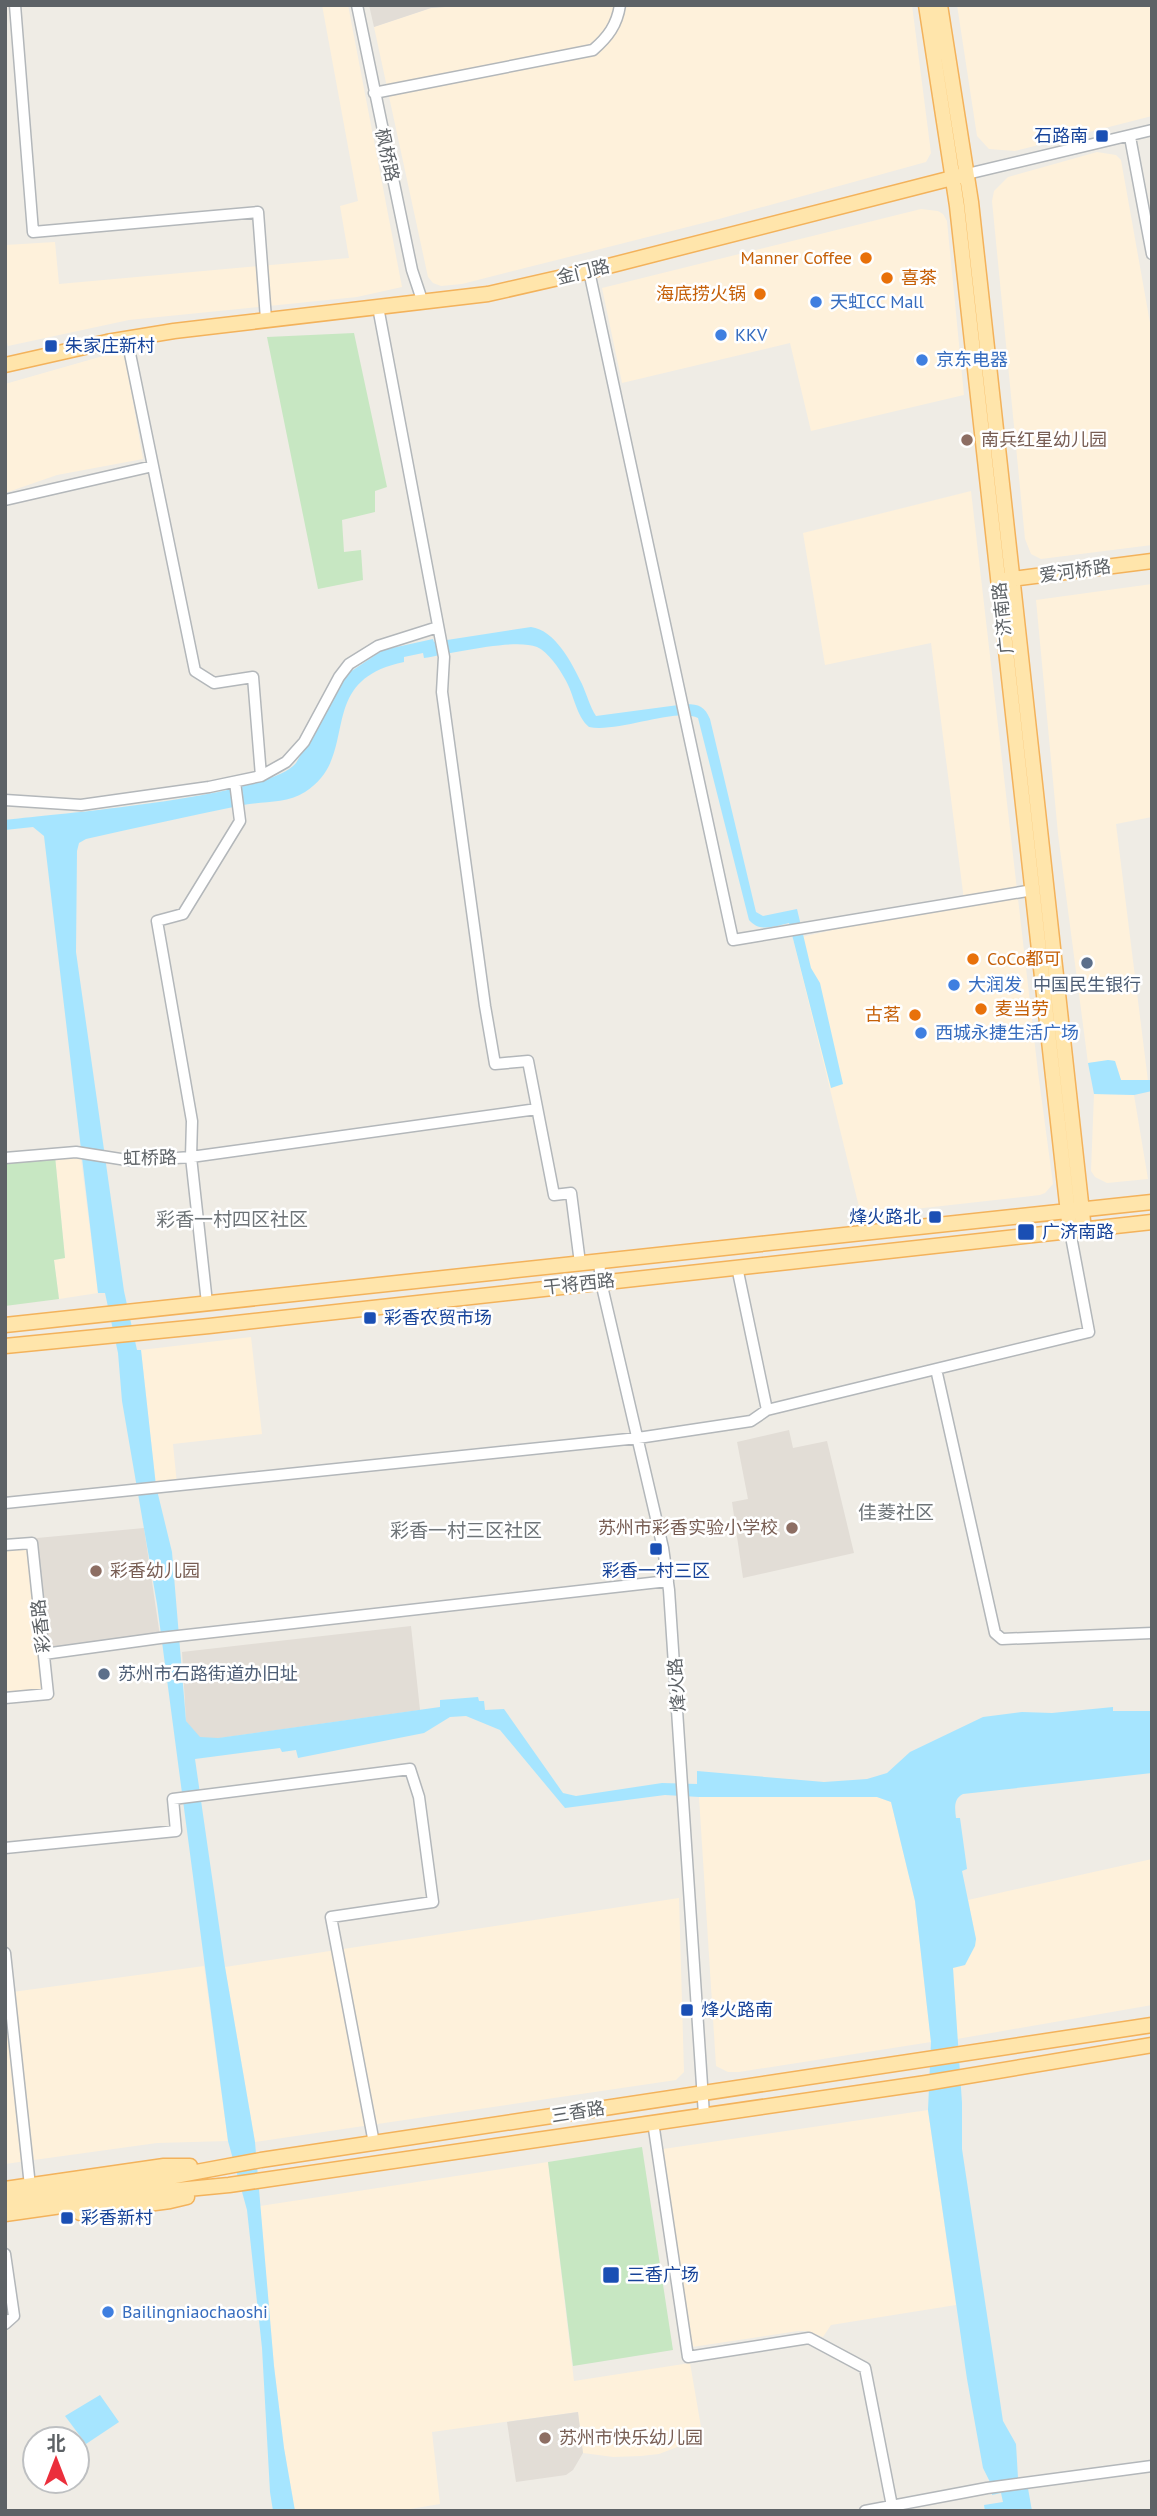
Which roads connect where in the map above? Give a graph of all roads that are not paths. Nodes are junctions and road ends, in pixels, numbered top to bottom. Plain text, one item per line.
1 (15, 5) edge
2 (357, 5) edge
3 (620, 5) edge
4 (926, 5) edge
5 (940, 5) edge
6 (374, 93) junction
7 (1152, 130) edge
8 (1130, 136) junction
9 (960, 176) junction
10 (1152, 254) edge
11 (589, 271) junction
12 (423, 303) junction
13 (378, 307) junction
14 (266, 319) junction
15 (127, 339) junction
16 (5, 366) edge
17 (153, 466) junction
18 (5, 500) edge
19 (1152, 561) edge
20 (1006, 580) junction
21 (438, 627) junction
22 (261, 776) junction
23 (235, 784) junction
24 (5, 800) edge
25 (1033, 890) junction
26 (537, 1109) junction
27 (191, 1157) junction
28 (5, 1158) edge
29 (1152, 1202) edge
30 (1075, 1210) junction
31 (1152, 1222) edge
32 (1077, 1230) junction
33 (599, 1261) junction
34 (580, 1264) junction
35 (737, 1267) junction
36 (601, 1282) junction
37 (207, 1303) junction
38 (5, 1325) edge
39 (5, 1346) edge
40 (936, 1370) junction
41 (767, 1410) junction
42 (638, 1438) junction
43 (5, 1503) edge
44 (5, 1545) edge
45 (668, 1581) junction
46 (1152, 1633) edge
47 (44, 1654) junction
48 (5, 1698) edge
49 (5, 1848) edge
50 (5, 1953) edge
51 (1152, 2025) edge
52 (1152, 2045) edge
53 (704, 2093) junction
54 (704, 2115) junction
55 (653, 2122) junction
56 (374, 2143) junction
57 (231, 2165) junction
58 (165, 2185) junction
59 (231, 2185) junction
60 (30, 2186) junction
61 (5, 2189) edge
62 (5, 2200) edge
63 (5, 2214) edge
64 (5, 2224) edge
65 (5, 2254) edge
66 (5, 2323) edge
67 (1152, 2466) edge
68 (892, 2506) junction
69 (865, 2511) edge

1 - 14 street
2 - 6 street, 枫桥路
3 - 6 street
4 - 9 main road, 广济南路
5 - 9 main road, 广济南路
6 - 12 street, 枫桥路
7 - 8 street, 金门路
8 - 9 street, 金门路
8 - 10 street
9 - 11 main road, 金门路
9 - 20 main road, 广济南路
11 - 12 main road, 金门路
11 - 25 street
12 - 13 main road, 金门路
13 - 14 main road, 金门路
13 - 21 street
14 - 15 main road, 金门路
15 - 16 main road, 金门路
15 - 17 street
17 - 18 street
17 - 22 street
19 - 20 main road, 爱河桥路
20 - 25 main road, 广济南路
20 - 30 main road, 广济南路
21 - 22 street
21 - 26 street
22 - 23 street
23 - 24 street
23 - 27 street
25 - 30 main road, 广济南路
26 - 27 street
26 - 34 street
27 - 28 street, 虹桥路
27 - 37 street, 虹桥路
29 - 30 main road, 干将西路
30 - 32 main road, 广济南路
30 - 33 main road, 干将西路
31 - 32 main road, 干将西路
32 - 35 main road, 干将西路
32 - 40 street
33 - 34 main road, 干将西路
33 - 36 street, 烽火路
34 - 37 main road, 干将西路
35 - 36 main road, 干将西路
35 - 41 street
36 - 39 main road, 干将西路
36 - 42 street, 烽火路
37 - 38 main road, 干将西路
40 - 41 street
40 - 46 street
41 - 42 street
42 - 43 street
42 - 45 street, 烽火路
44 - 47 street, 彩香路
45 - 47 street
45 - 53 street, 烽火路
47 - 48 street, 彩香路
49 - 56 street
50 - 60 street
51 - 53 main road, 三香路
52 - 54 main road, 三香路
53 - 54 street, 烽火路
53 - 56 main road, 三香路
54 - 55 main road, 三香路
55 - 59 main road, 三香路
55 - 68 street
56 - 57 main road, 三香路
57 - 58 main road, 三香路
57 - 60 main road
58 - 59 main road, 三香路
58 - 62 main road, 三香路
58 - 63 main road, 三香路
59 - 64 main road
60 - 61 main road
65 - 66 street
67 - 68 street
68 - 69 street

